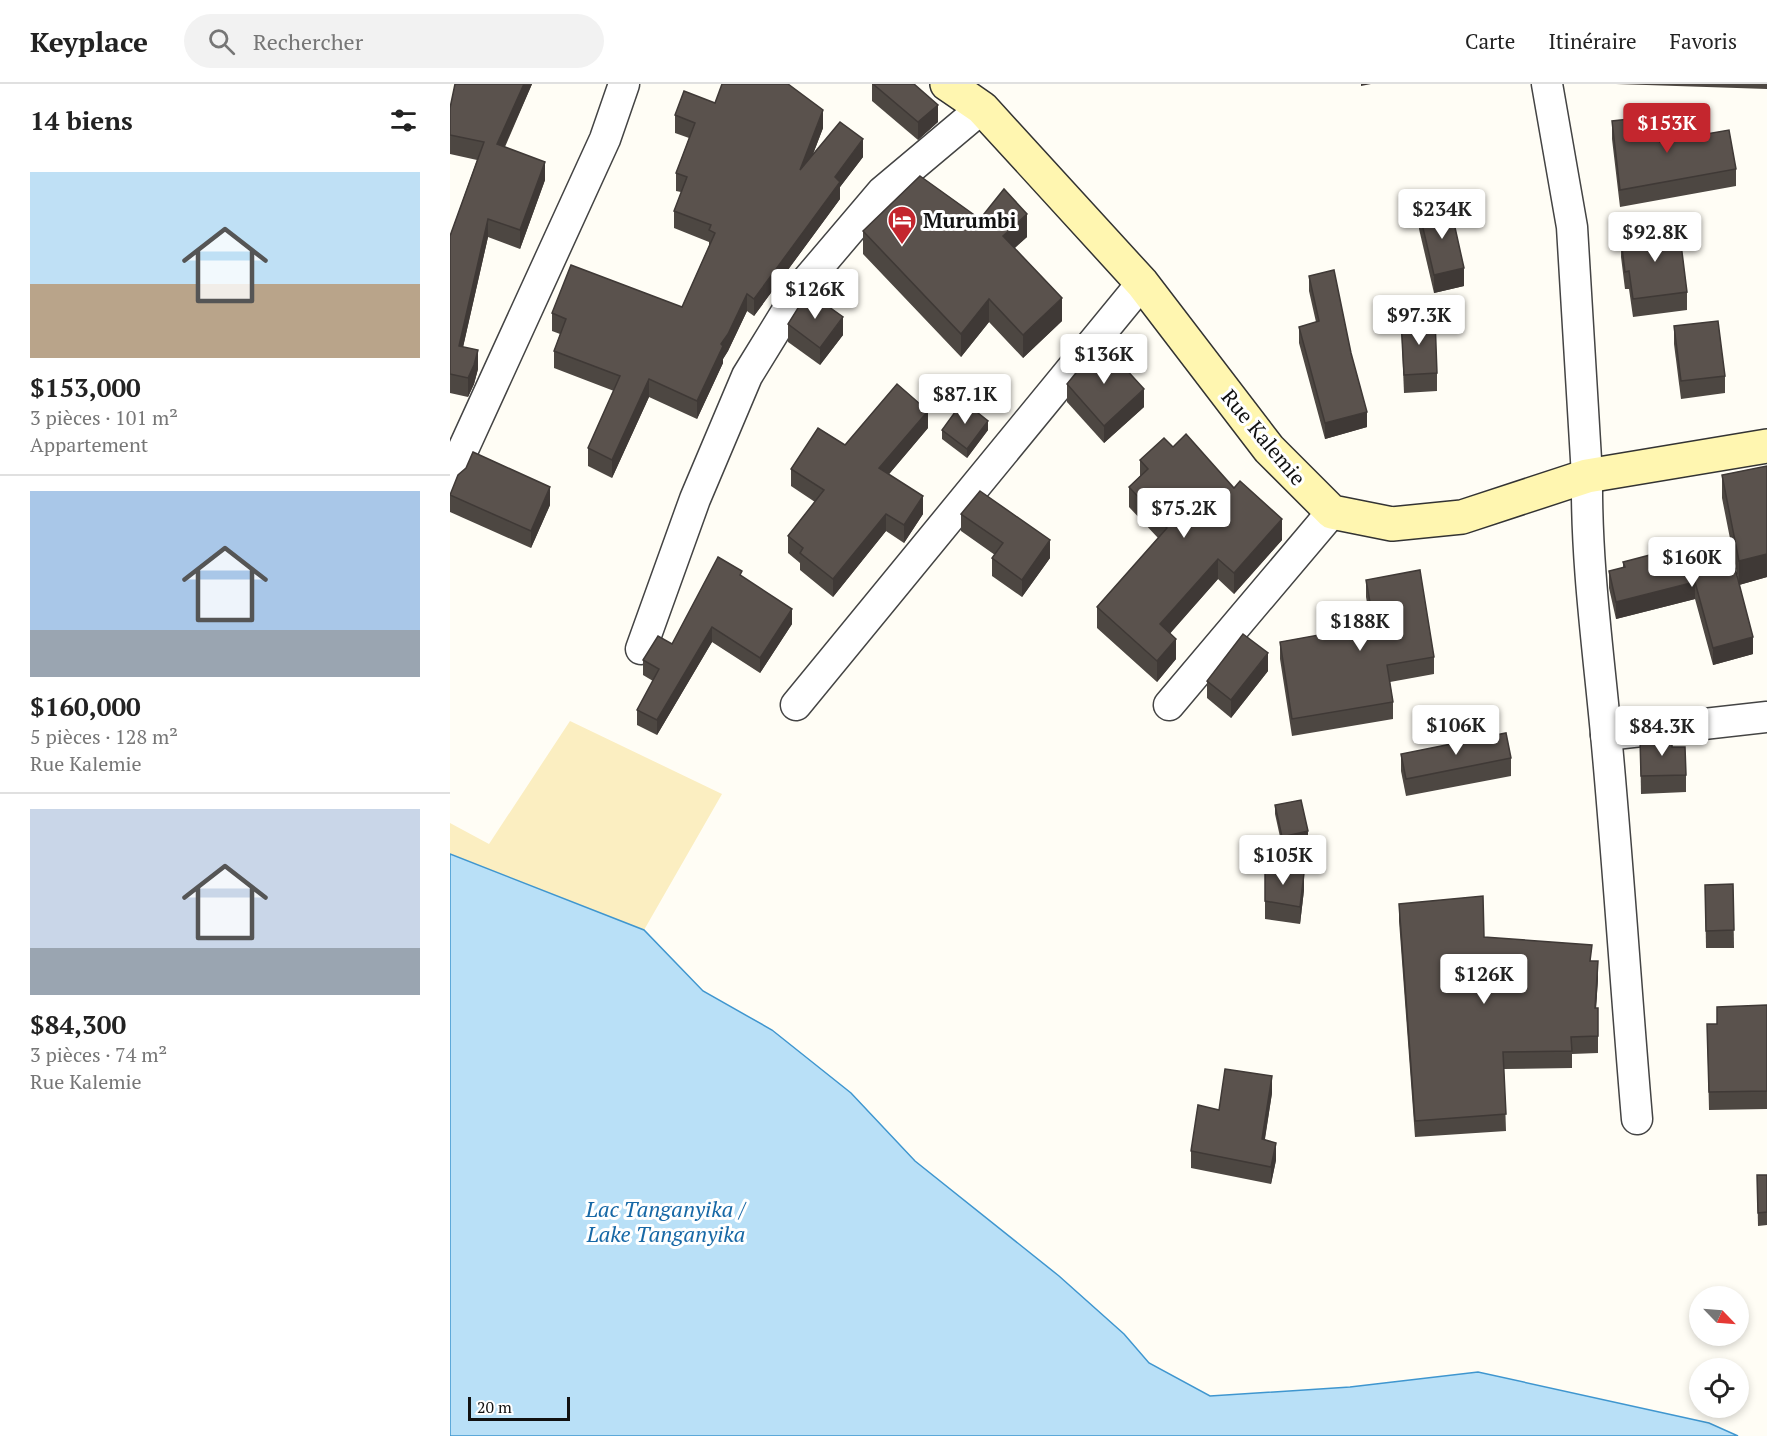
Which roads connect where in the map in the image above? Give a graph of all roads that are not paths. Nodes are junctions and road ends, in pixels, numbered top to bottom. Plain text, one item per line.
1 (624, 84) edge
2 (947, 84) edge
3 (1547, 84) edge
4 (982, 108) junction
5 (1142, 283) junction
6 (1767, 446) edge
7 (1587, 476) junction
8 (450, 478) edge
9 (1332, 512) junction
10 (641, 650) dead end
11 (796, 705) dead end
12 (1169, 705) dead end
13 (1767, 717) edge
14 (1606, 735) junction
15 (1637, 1119) dead end

1 - 8 street
2 - 4 street, Rue Kalemie
3 - 7 street
4 - 5 street, Rue Kalemie
4 - 10 street
5 - 9 street, Rue Kalemie
5 - 11 street
6 - 7 street
7 - 9 street
7 - 14 street
9 - 12 street
13 - 14 street
14 - 15 street

